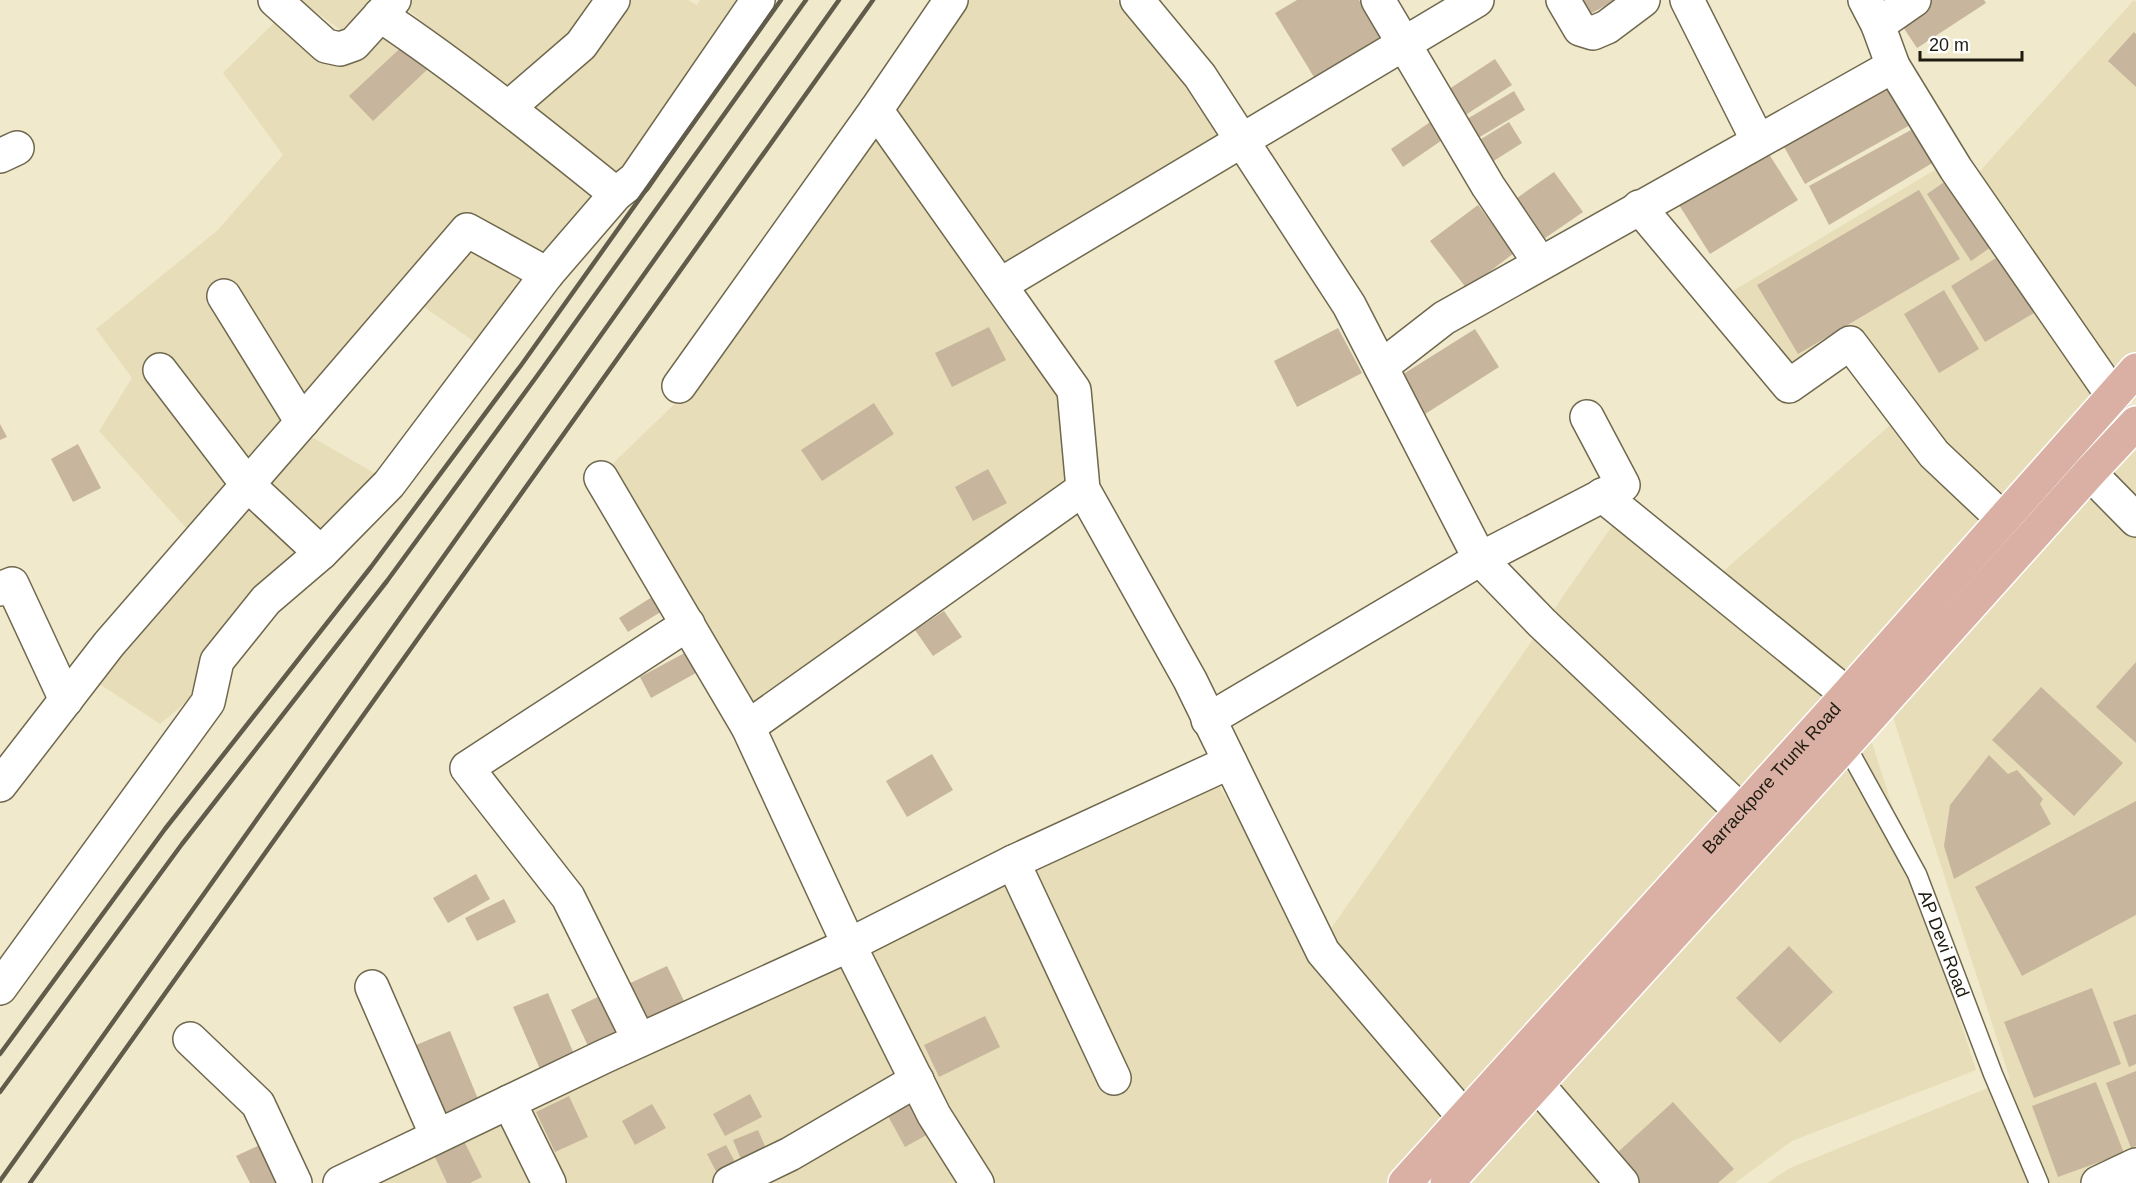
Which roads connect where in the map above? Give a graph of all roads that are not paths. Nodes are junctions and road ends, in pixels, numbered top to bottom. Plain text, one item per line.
1 (275, 0) edge
2 (613, 0) edge
3 (758, 0) edge
4 (951, 0) edge
5 (1137, 0) edge
6 (1378, 0) edge
7 (1477, 0) edge
8 (1563, 0) edge
9 (1643, 0) edge
10 (1687, 0) edge
11 (1914, 0) edge
12 (387, 8) edge
13 (1871, 12) edge
14 (1403, 44) junction
15 (1893, 66) junction
16 (508, 108) junction
17 (876, 110) junction
18 (1242, 140) junction
19 (1758, 141) junction
20 (616, 194) junction
21 (1639, 207) junction
22 (1540, 263) junction
23 (547, 274) junction
24 (1000, 285) junction
25 (224, 296) dead end
26 (1381, 367) junction
27 (160, 370) dead end
28 (2136, 370) edge
29 (679, 386) dead end
30 (2113, 396) junction
31 (1587, 417) dead end
32 (302, 422) junction
33 (2136, 423) edge
34 (2066, 449) junction
35 (2090, 472) junction
36 (601, 478) dead end
37 (247, 484) junction
38 (1083, 489) junction
39 (1602, 495) junction
40 (2004, 520) junction
41 (2136, 520) edge
42 (321, 553) junction
43 (1480, 559) junction
44 (0, 589) edge
45 (688, 624) junction
46 (66, 700) junction
47 (1838, 704) junction
48 (1872, 715) junction
49 (1208, 720) junction
50 (748, 727) junction
51 (1845, 745) junction
52 (1230, 762) junction
53 (0, 785) edge
54 (1741, 811) junction
55 (1013, 862) junction
56 (849, 945) junction
57 (372, 987) dead end
58 (0, 988) edge
59 (190, 1039) dead end
60 (639, 1040) junction
61 (1113, 1078) dead end
62 (917, 1080) junction
63 (1536, 1083) junction
64 (509, 1102) junction
65 (1464, 1117) junction
66 (437, 1136) junction
67 (2136, 1165) edge
68 (295, 1183) edge
69 (340, 1183) edge
70 (549, 1183) edge
71 (730, 1183) edge
72 (977, 1183) edge
73 (1405, 1183) edge
74 (1447, 1183) edge
75 (1622, 1183) edge
76 (2039, 1183) edge
77 (2098, 1183) edge

1 - 12 street
2 - 16 street
3 - 20 street
4 - 17 street
5 - 18 street
6 - 14 street
7 - 14 street
8 - 9 street
10 - 19 street
11 - 13 street
12 - 16 street
13 - 15 street
14 - 18 street
14 - 22 street
15 - 19 street
15 - 30 street
16 - 20 street
17 - 24 street
17 - 29 street
18 - 24 street
18 - 26 street
19 - 21 street
20 - 23 street
21 - 22 street
21 - 40 street
22 - 26 street
23 - 32 street
23 - 42 street
24 - 38 street
25 - 32 street
26 - 43 street
27 - 37 street
28 - 30 main road, Barrackpore Trunk Road
30 - 34 main road, Barrackpore Trunk Road
31 - 39 street
32 - 37 street
33 - 35 main road, Barrackpore Trunk Road
34 - 35 street
34 - 40 main road, Barrackpore Trunk Road
35 - 41 street
35 - 48 main road, Barrackpore Trunk Road
36 - 45 street
37 - 42 street
37 - 46 street
38 - 49 street
38 - 50 street
39 - 43 street
39 - 47 street
40 - 47 main road, Barrackpore Trunk Road
42 - 58 street
43 - 49 street
43 - 54 street
44 - 46 street
45 - 50 street
45 - 60 street
46 - 53 street
47 - 48 street
47 - 51 lane, AP Devi Road
47 - 54 main road, Barrackpore Trunk Road
48 - 51 main road, Barrackpore Trunk Road
49 - 52 street
50 - 56 street
51 - 63 main road, Barrackpore Trunk Road
51 - 76 lane, AP Devi Road
52 - 55 street
52 - 65 street
54 - 65 main road, Barrackpore Trunk Road
55 - 56 street
55 - 61 street
56 - 60 street
56 - 62 street
57 - 66 street
59 - 68 street
60 - 64 street
62 - 71 street
62 - 72 street
63 - 74 main road, Barrackpore Trunk Road
63 - 75 street
64 - 66 street
64 - 70 street
65 - 73 main road, Barrackpore Trunk Road
66 - 69 street
67 - 77 street

